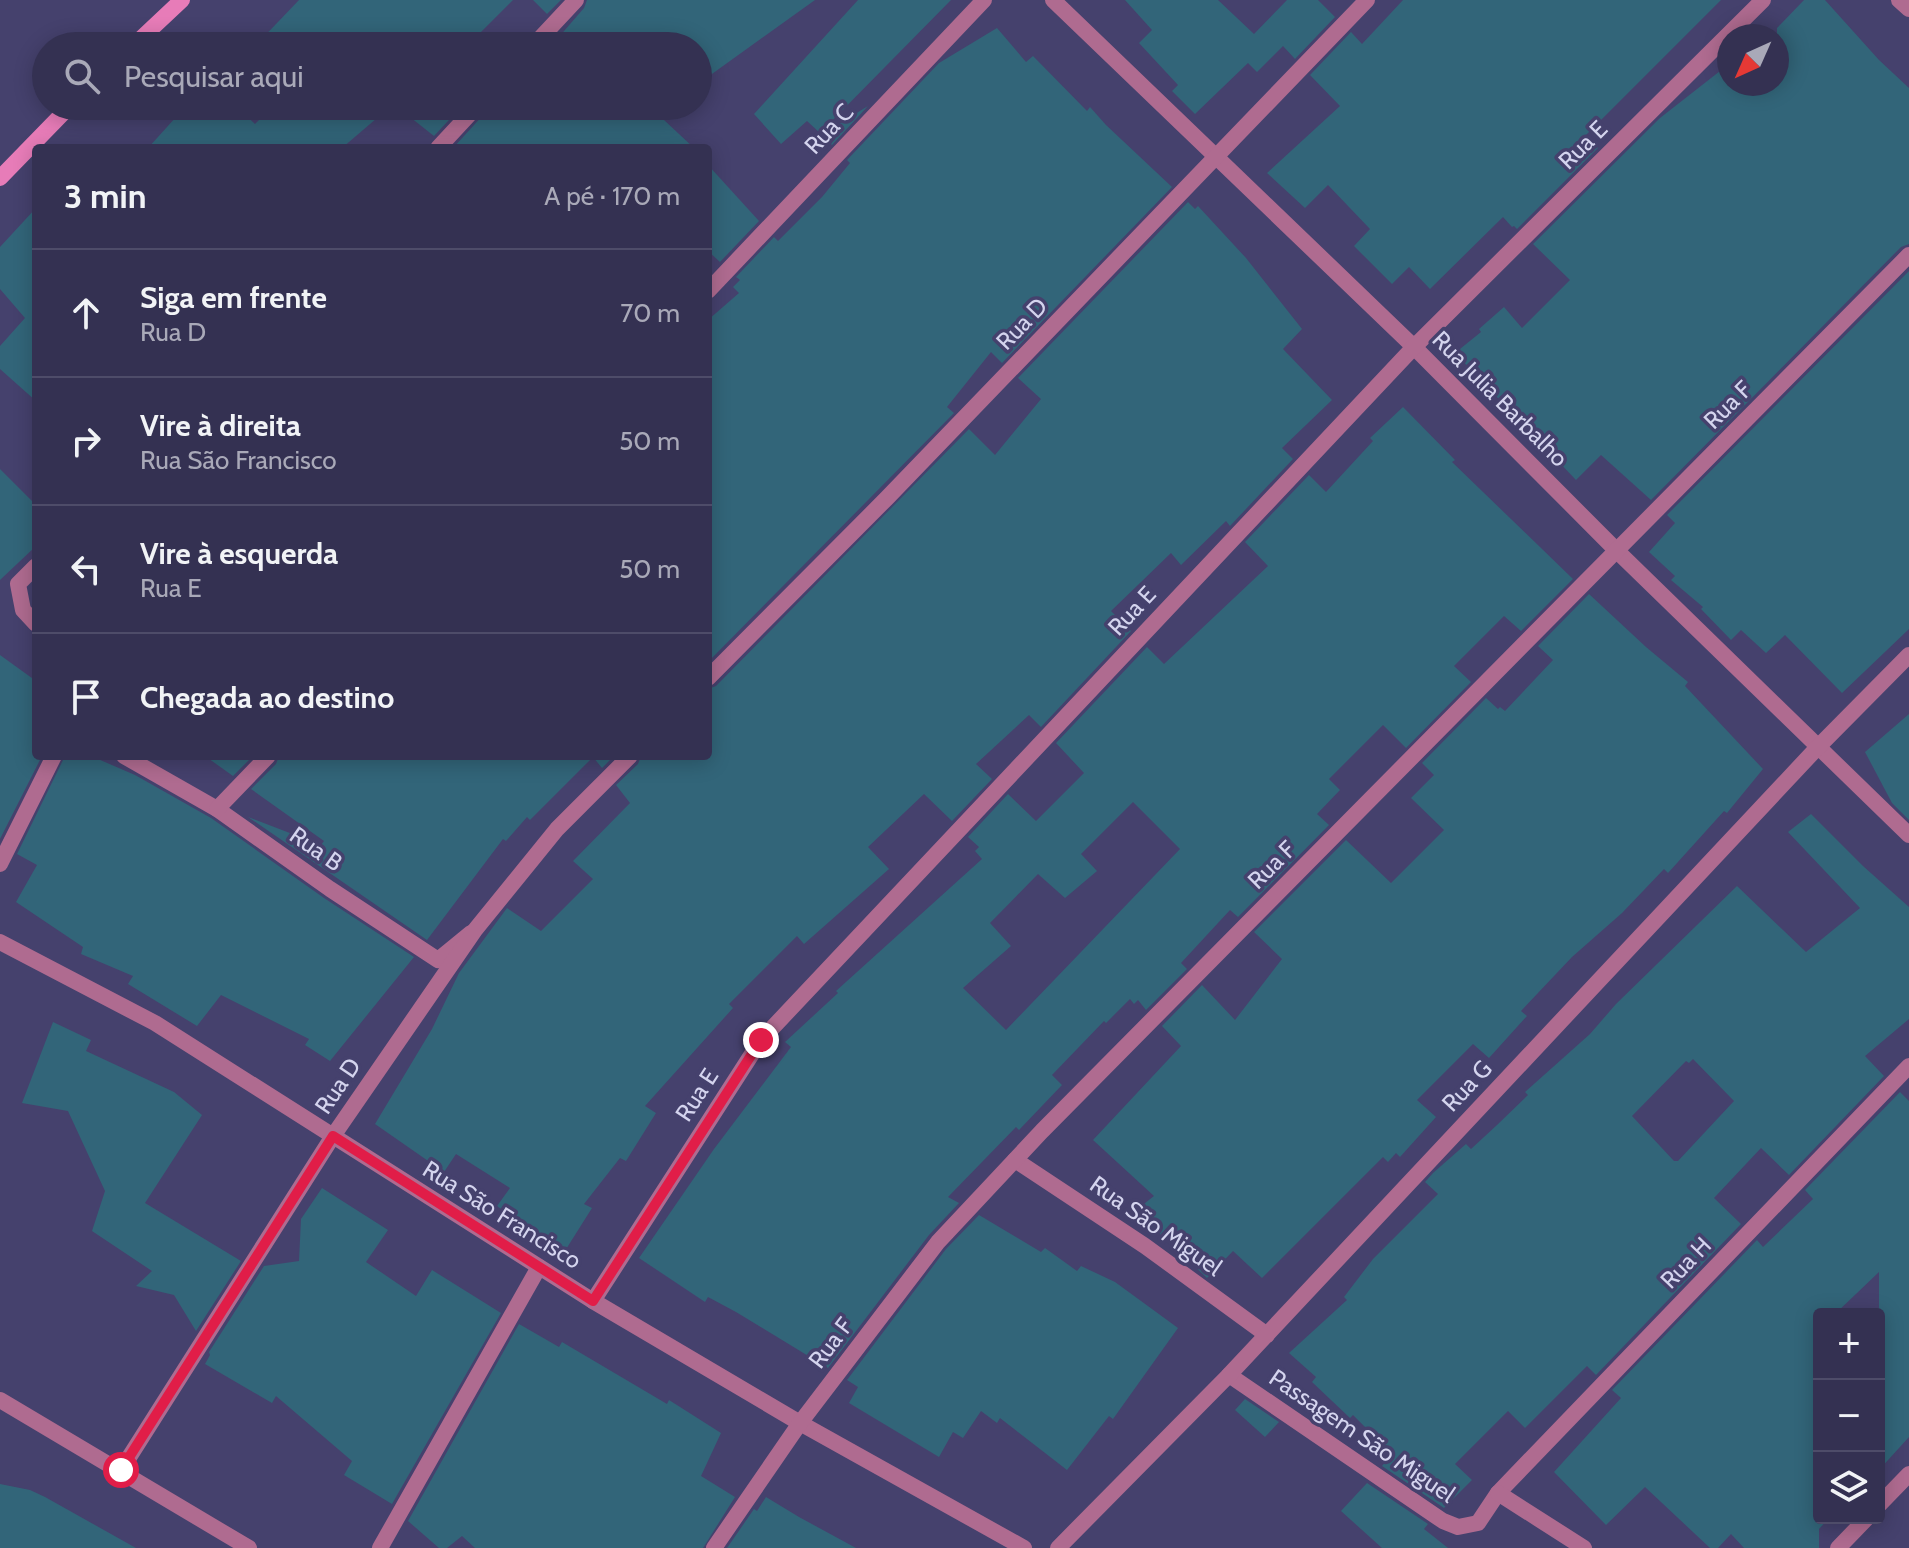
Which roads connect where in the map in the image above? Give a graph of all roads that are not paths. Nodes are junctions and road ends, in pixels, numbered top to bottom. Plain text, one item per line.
1 (182, 0) edge
2 (576, 0) edge
3 (984, 0) edge
4 (1053, 0) edge
5 (1367, 0) edge
6 (1763, 0) edge
7 (1899, 0) edge
8 (1909, 9) edge
9 (148, 32) edge
10 (546, 32) edge
11 (56, 120) edge
12 (464, 120) edge
13 (33, 144) edge
14 (442, 144) edge
15 (32, 145) edge
16 (1217, 156) junction
17 (0, 178) edge
18 (1909, 255) edge
19 (712, 287) edge
20 (1414, 347) junction
21 (1617, 551) junction
22 (32, 570) edge
23 (32, 620) edge
24 (1909, 655) edge
25 (712, 674) edge
26 (1817, 748) junction
27 (52, 760) edge
28 (131, 760) edge
29 (264, 760) edge
30 (626, 760) edge
31 (217, 809) junction
32 (1909, 835) edge
33 (0, 864) edge
34 (475, 930) junction
35 (0, 942) edge
36 (1909, 1066) edge
37 (333, 1136) junction
38 (1015, 1160) junction
39 (539, 1267) junction
40 (593, 1301) junction
41 (1267, 1335) junction
42 (1229, 1375) junction
43 (0, 1400) edge
44 (800, 1423) junction
45 (121, 1470) junction
46 (1909, 1474) edge
47 (1498, 1493) junction
48 (1885, 1499) edge
49 (1861, 1524) edge
50 (249, 1548) edge
51 (380, 1548) edge
52 (714, 1548) edge
53 (1024, 1548) edge
54 (1058, 1548) edge
55 (1584, 1548) edge
56 (1838, 1548) edge

1 - 9 main road
2 - 10 street
3 - 19 street, Rua C
4 - 16 street, Rua Julia Barbalho
5 - 16 street, Rua D
6 - 20 street, Rua E
7 - 8 street
11 - 13 main road
12 - 14 street
15 - 17 main road
16 - 20 street, Rua Julia Barbalho
16 - 25 street, Rua D
18 - 21 street, Rua F
20 - 21 street, Rua Julia Barbalho
20 - 40 street, Rua E
21 - 26 street, Rua Julia Barbalho
21 - 38 street, Rua F
22 - 23 street
24 - 26 street, Rua G
26 - 32 street, Rua Julia Barbalho
26 - 41 street, Rua G
27 - 33 street
28 - 31 street, Rua B
29 - 31 street
30 - 34 street, Rua D
31 - 34 street, Rua B
34 - 37 street, Rua D
35 - 37 street, Rua São Francisco
36 - 47 street, Rua H
37 - 39 street, Rua São Francisco
37 - 45 street, Rua D
38 - 41 street, Rua São Miguel
38 - 44 street, Rua F
39 - 40 street, Rua São Francisco
39 - 51 street
40 - 44 street, Rua São Francisco
41 - 42 street, Rua G
42 - 47 street, Passagem São Miguel
42 - 54 street, Rua G
43 - 45 street
44 - 52 street, Rua F
44 - 53 street, Rua São Francisco
45 - 50 street
46 - 48 street
47 - 55 street
49 - 56 street

